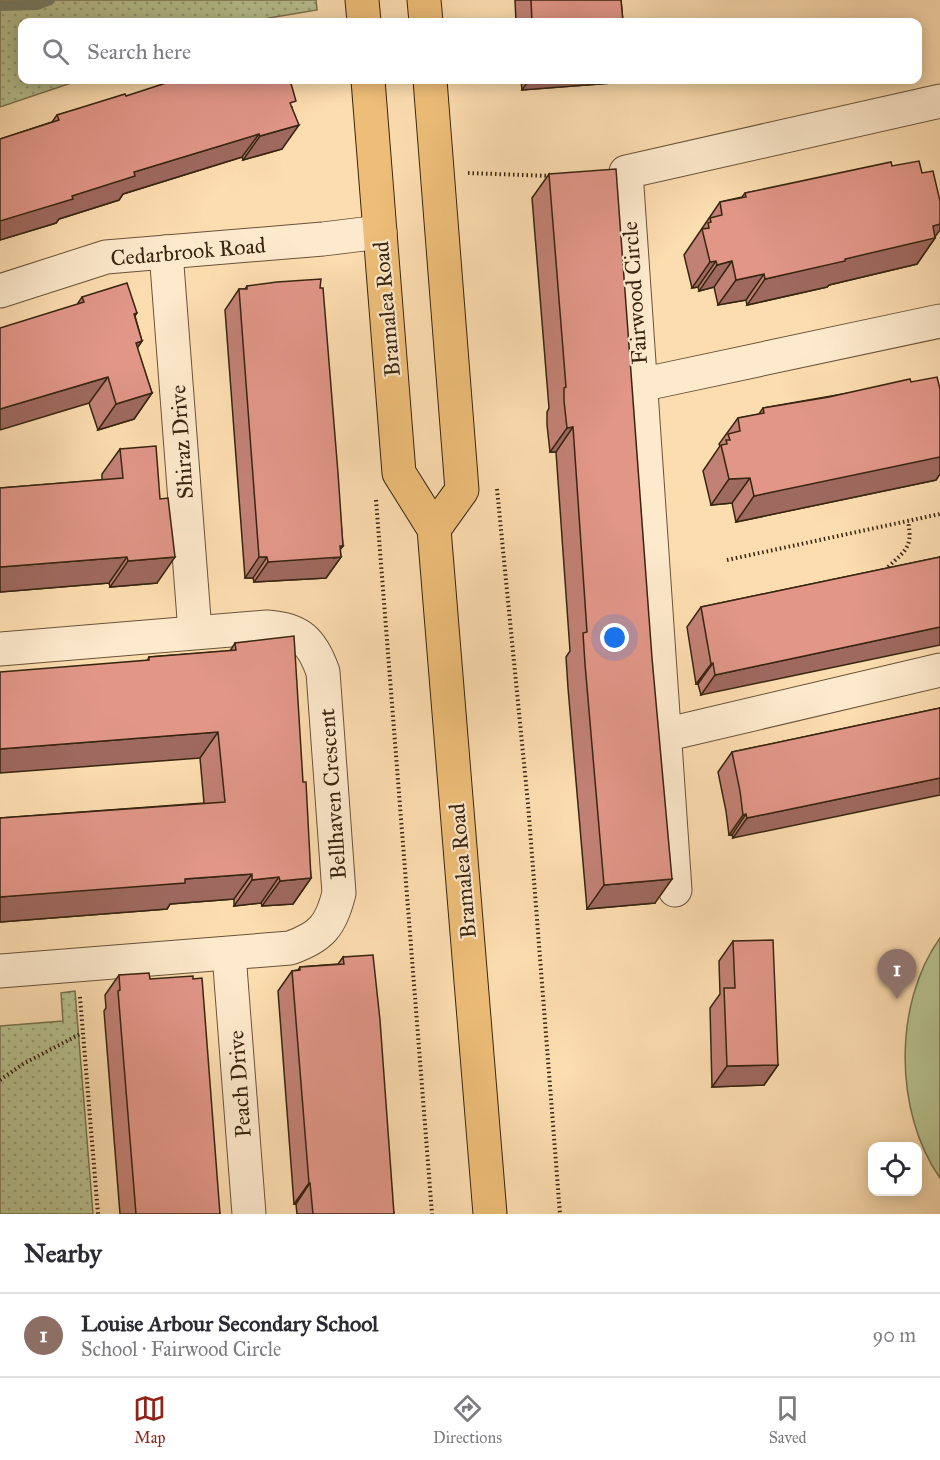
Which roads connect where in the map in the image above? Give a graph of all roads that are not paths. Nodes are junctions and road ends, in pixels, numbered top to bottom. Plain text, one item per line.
1 (362, 0) edge
2 (424, 0) edge
3 (363, 18) edge
4 (426, 18) edge
5 (368, 84) edge
6 (430, 84) edge
7 (940, 101) edge
8 (380, 232) junction
9 (166, 252) junction
10 (0, 291) edge
11 (940, 321) edge
12 (640, 386) junction
13 (434, 529) junction
14 (195, 632) junction
15 (0, 649) edge
16 (940, 670) edge
17 (664, 735) junction
18 (675, 890) dead end
19 (229, 954) junction
20 (0, 971) edge
21 (249, 1214) edge
22 (490, 1214) edge

1 - 3 main road
2 - 4 main road
5 - 8 main road, Bramalea Road
6 - 13 main road
7 - 12 street, Fairwood Circle
8 - 9 street, Cedarbrook Road
8 - 13 main road, Bramalea Road
9 - 10 street, Cedarbrook Road
9 - 14 street, Shiraz Drive
11 - 12 street
12 - 17 street, Fairwood Circle
13 - 22 main road, Bramalea Road
14 - 15 street, Bellhaven Crescent
14 - 19 street, Bellhaven Crescent
16 - 17 street
17 - 18 street, Fairwood Circle
19 - 20 street, Bellhaven Crescent
19 - 21 street, Peach Drive

